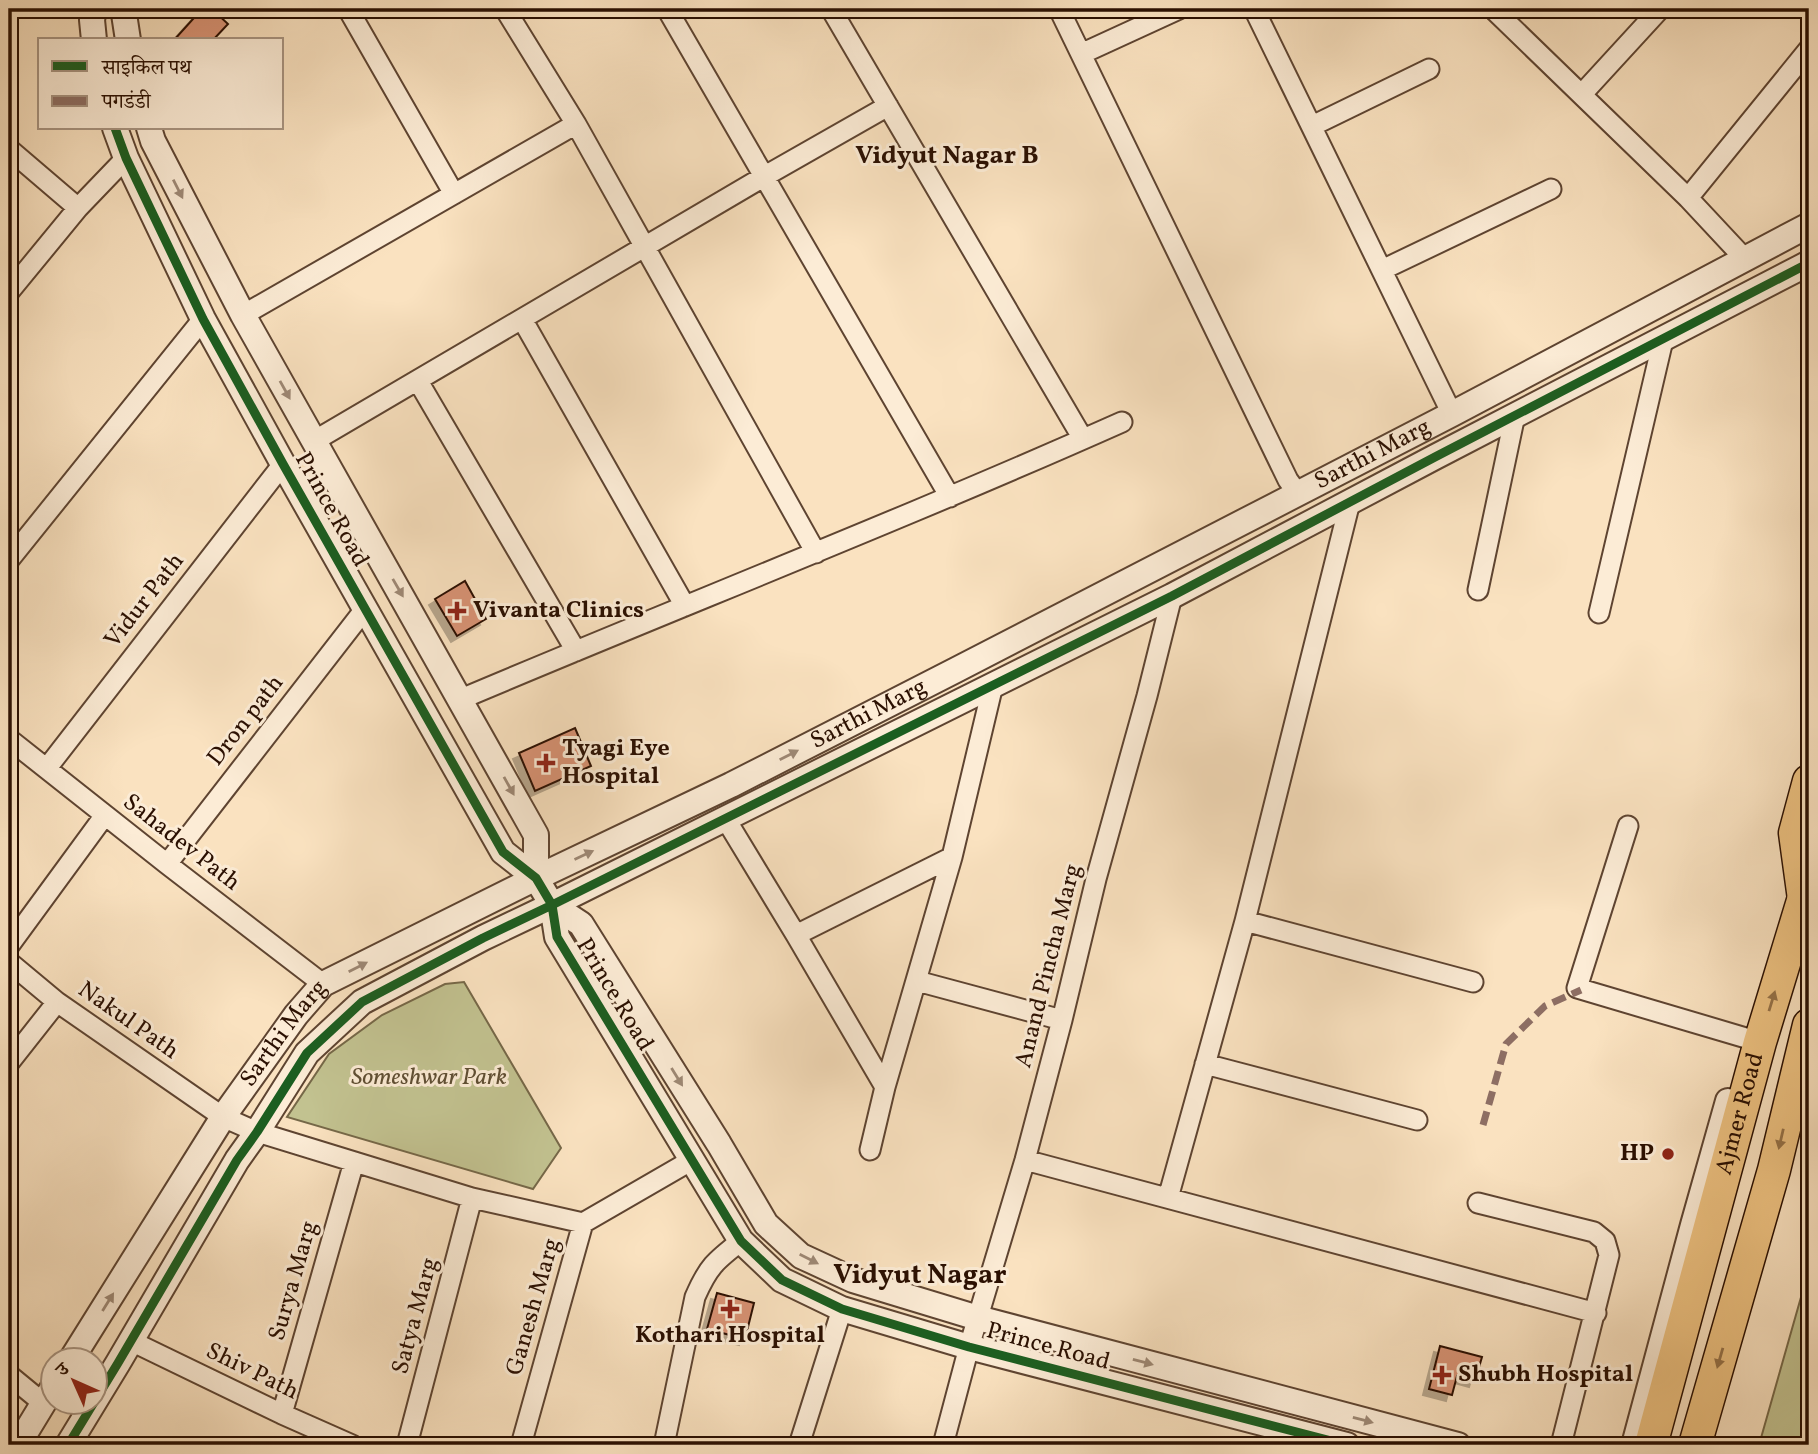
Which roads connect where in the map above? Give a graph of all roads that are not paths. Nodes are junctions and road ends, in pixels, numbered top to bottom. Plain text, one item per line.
1 (94, 9) edge
2 (125, 9) edge
3 (348, 9) edge
4 (505, 9) edge
5 (667, 9) edge
6 (831, 9) edge
7 (1059, 9) edge
8 (1179, 9) edge
9 (1254, 9) edge
10 (1494, 9) edge
11 (1660, 9) edge
12 (94, 38) edge
13 (128, 38) edge
14 (1809, 49) edge
15 (1081, 54) junction
16 (1429, 69) dead end
17 (1582, 94) junction
18 (888, 106) junction
19 (576, 124) junction
20 (1312, 126) junction
21 (116, 130) edge
22 (150, 130) edge
23 (9, 149) edge
24 (126, 158) junction
25 (765, 176) junction
26 (1551, 189) dead end
27 (454, 194) junction
28 (1688, 198) junction
29 (78, 208) junction
30 (1809, 225) edge
31 (645, 247) junction
32 (1745, 259) junction
33 (1809, 263) edge
34 (1382, 270) junction
35 (9, 292) edge
36 (243, 316) junction
37 (203, 319) junction
38 (523, 319) junction
39 (1663, 340) junction
40 (418, 381) junction
41 (1452, 414) junction
42 (1515, 415) junction
43 (1122, 422) dead end
44 (1083, 439) junction
45 (314, 441) junction
46 (283, 464) junction
47 (1335, 474) junction
48 (1298, 495) junction
49 (950, 497) junction
50 (1350, 502) junction
51 (12, 549) edge
52 (817, 553) junction
53 (1158, 567) junction
54 (1478, 590) dead end
55 (1172, 596) junction
56 (685, 606) junction
57 (365, 609) junction
58 (1599, 613) dead end
59 (576, 651) junction
60 (956, 670) junction
61 (993, 685) junction
62 (970, 696) junction
63 (461, 699) junction
64 (9, 739) edge
65 (47, 768) junction
66 (1809, 781) edge
67 (105, 815) junction
68 (725, 818) junction
69 (1628, 826) dead end
70 (952, 857) junction
71 (167, 864) junction
72 (536, 878) junction
73 (1806, 890) edge
74 (552, 905) junction
75 (1245, 921) junction
76 (796, 935) junction
77 (9, 946) edge
78 (9, 962) edge
79 (917, 981) junction
80 (1472, 982) dead end
81 (323, 984) junction
82 (57, 1002) junction
83 (1062, 1020) junction
84 (1809, 1025) edge
85 (1753, 1040) junction
86 (9, 1063) edge
87 (1205, 1064) junction
88 (885, 1087) junction
89 (223, 1117) junction
90 (1417, 1120) dead end
91 (257, 1132) junction
92 (870, 1150) dead end
93 (692, 1160) junction
94 (1025, 1160) junction
95 (354, 1162) junction
96 (472, 1198) junction
97 (1168, 1198) junction
98 (1478, 1203) dead end
99 (583, 1223) junction
100 (741, 1241) junction
101 (842, 1309) junction
102 (1596, 1313) junction
103 (978, 1318) junction
104 (131, 1341) junction
105 (80, 1346) edge
106 (969, 1347) junction
107 (9, 1375) edge
108 (38, 1391) edge
109 (38, 1412) edge
110 (282, 1414) junction
111 (18, 1445) edge
112 (68, 1445) edge
113 (352, 1445) edge
114 (407, 1445) edge
115 (521, 1445) edge
116 (664, 1445) edge
117 (799, 1445) edge
118 (943, 1445) edge
119 (1347, 1445) edge
120 (1458, 1445) edge
121 (1561, 1445) edge
122 (1634, 1445) edge
123 (1651, 1445) edge
124 (1695, 1445) edge

1 - 12 street
2 - 13 street
3 - 27 street
4 - 19 street
5 - 25 street
6 - 18 street
7 - 15 street
8 - 15 street
9 - 20 street
10 - 17 street
11 - 17 street
14 - 28 street
15 - 48 street
16 - 20 street
17 - 28 street
18 - 25 street
18 - 44 street
19 - 27 street
19 - 31 street
20 - 34 street
21 - 24 street, Prince Road
22 -> 36 street, Prince Road
23 - 29 street
24 - 29 street
24 - 37 street, Prince Road
25 - 31 street
25 - 49 street
26 - 34 street
27 - 36 street
28 - 32 street
29 - 35 street
30 - 32 street, Sarthi Marg
31 - 38 street
31 - 52 street
32 - 41 street, Sarthi Marg
33 - 39 street
34 - 41 street
36 -> 45 street, Prince Road
37 - 46 street, Prince Road
37 - 51 street
38 - 40 street
38 - 56 street
39 - 42 street
39 - 58 street
40 - 45 street
40 - 59 street
41 - 47 street, Sarthi Marg
42 - 50 street
42 - 54 street
43 - 44 street
44 - 49 street
45 -> 63 street, Prince Road
46 - 57 street, Prince Road
46 - 65 street, Vidur Path
47 - 48 street, Sarthi Marg
47 - 50 street
48 - 53 street, Sarthi Marg
49 - 52 street
50 - 55 street
50 - 75 street
52 - 56 street
53 - 55 street
53 - 60 street, Sarthi Marg
55 - 61 street
55 - 83 street, Anand Pincha Marg
56 - 59 street
57 - 71 street, Dron path
57 - 72 street, Prince Road
59 - 63 street
60 - 62 street
72 -> 60 street, Sarthi Marg
61 - 62 street
61 - 70 street
62 - 68 street
63 -> 72 street, Prince Road
64 - 65 street, Sahadev Path
65 - 67 street, Sahadev Path
66 - 73 highway, Ajmer Road
67 - 71 street, Sahadev Path
67 - 77 street
68 - 74 street
68 - 76 street
69 - 85 street
70 - 76 street
70 - 79 street
71 - 81 street, Sahadev Path
72 - 74 street, Prince Road
81 -> 72 street, Sarthi Marg
85 -> 73 highway, Ajmer Road
74 - 91 street
74 - 93 street, Prince Road
74 -> 103 street, Prince Road
75 - 80 street
75 - 87 street
76 - 88 street
78 - 82 street, Nakul Path
79 - 83 street
79 - 88 street
81 - 89 street, Sarthi Marg
82 - 86 street
82 - 89 street, Nakul Path
83 - 94 street, Anand Pincha Marg
84 -> 124 highway, Ajmer Road
85 - 122 street
85 - 123 highway, Ajmer Road
87 - 90 street
87 - 97 street
88 - 92 street
89 - 91 street, Nakul Path
105 -> 89 street, Sarthi Marg
91 - 95 street, Nakul Path
91 - 104 street
93 - 99 street, Ganesh Marg
93 - 100 street, Prince Road
94 - 97 street
94 - 103 street, Anand Pincha Marg
95 - 96 street, Nakul Path
95 - 110 street, Surya Marg
96 - 99 street, Nakul Path
96 - 114 street, Satya Marg
97 - 102 street
98 - 102 street
99 - 115 street, Ganesh Marg
100 - 101 street, Prince Road
100 - 116 street
101 - 106 street, Prince Road
101 - 117 street
102 - 121 street
103 - 106 street, Anand Pincha Marg
103 -> 120 street, Prince Road
104 - 110 street, Shiv Path
104 - 112 street
106 - 118 street, Anand Pincha Marg
106 - 119 street, Prince Road
107 - 108 street
109 - 111 street
110 - 113 street, Shiv Path

